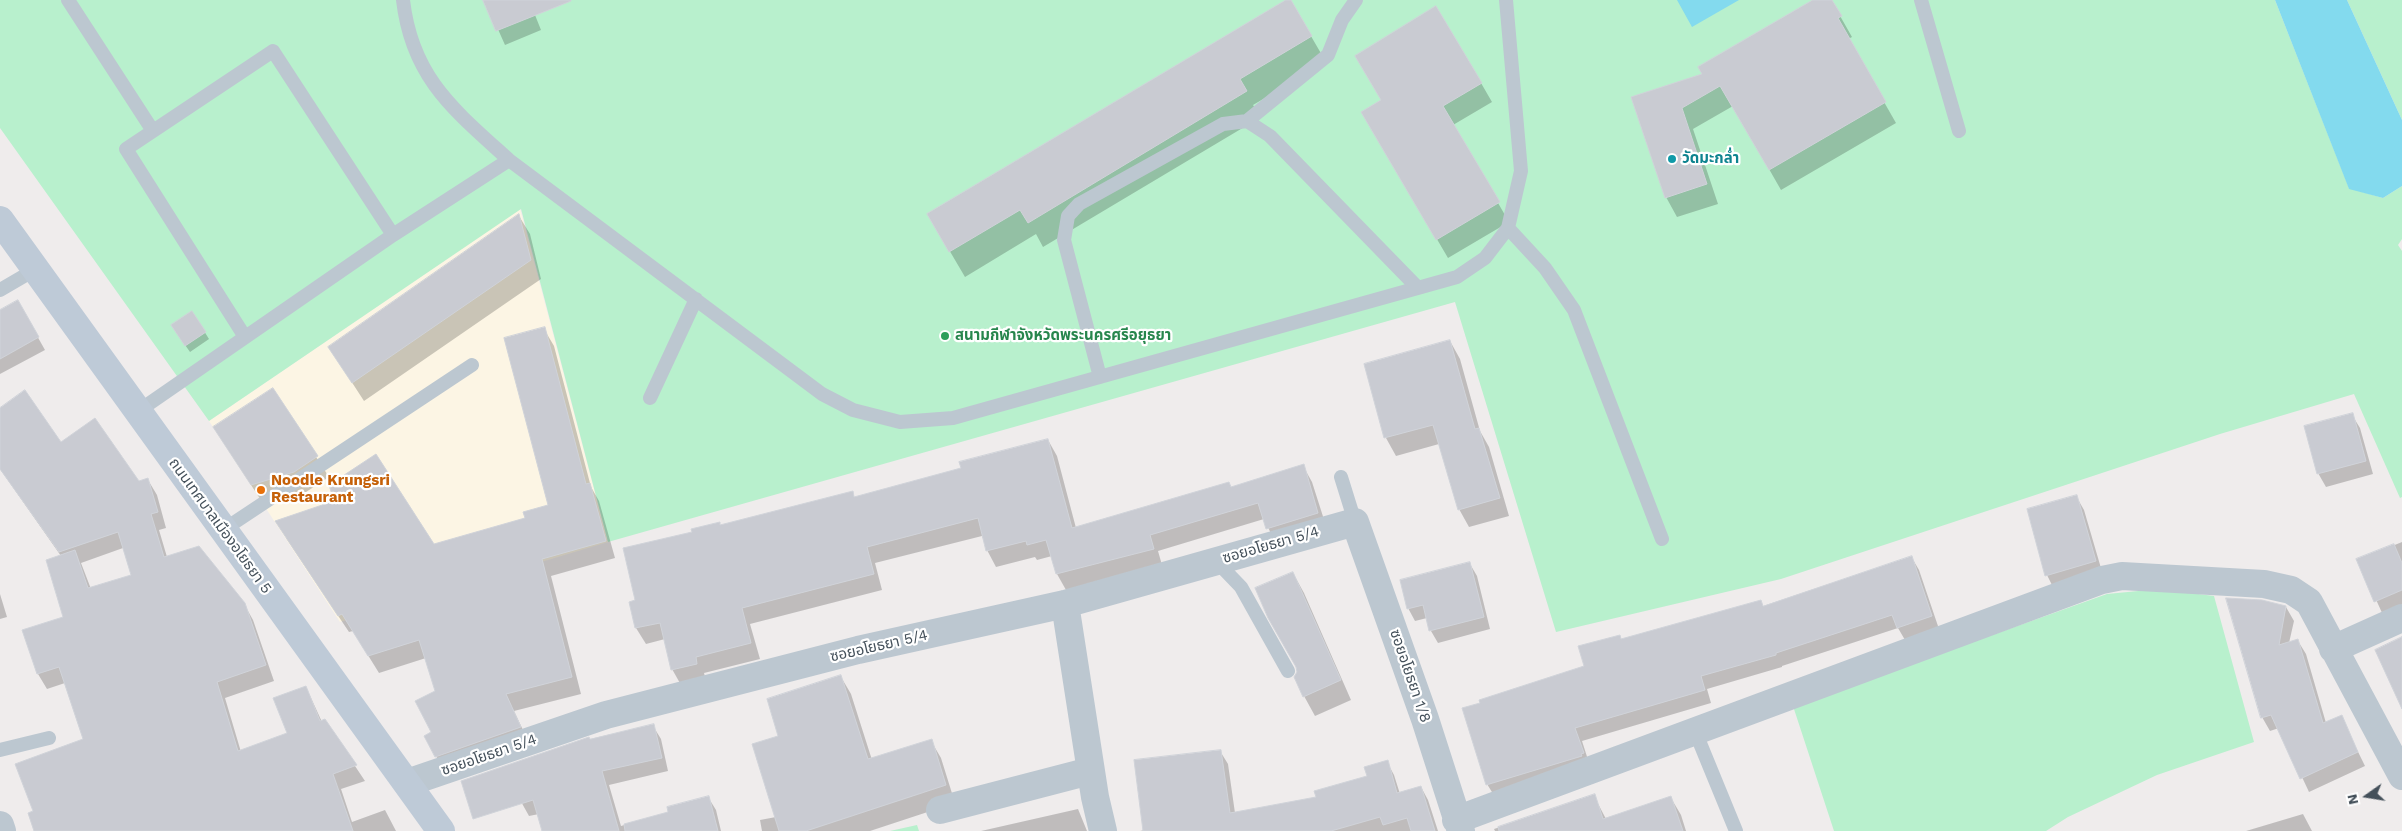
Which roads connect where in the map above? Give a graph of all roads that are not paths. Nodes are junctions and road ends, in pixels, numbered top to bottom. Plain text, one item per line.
1 (68, 0) edge
2 (403, 0) edge
3 (1356, 0) edge
4 (1506, 0) edge
5 (1921, 0) edge
6 (1248, 121) junction
7 (154, 131) junction
8 (1959, 131) dead end
9 (509, 160) junction
10 (0, 220) edge
11 (1508, 228) junction
12 (393, 235) junction
13 (36, 269) junction
14 (1416, 287) junction
15 (0, 290) edge
16 (696, 299) junction
17 (245, 337) junction
18 (472, 365) dead end
19 (1100, 378) junction
20 (650, 398) dead end
21 (137, 412) junction
22 (1341, 477) dead end
23 (1355, 522) junction
24 (223, 530) junction
25 (1662, 539) dead end
26 (1216, 561) junction
27 (1066, 604) junction
28 (2402, 618) edge
29 (2334, 650) junction
30 (1288, 671) dead end
31 (1695, 731) junction
32 (49, 738) dead end
33 (0, 750) edge
34 (1090, 771) junction
35 (2402, 776) edge
36 (407, 783) junction
37 (940, 810) dead end
38 (0, 825) edge
39 (1459, 825) edge
40 (433, 829) edge
41 (2, 831) edge
42 (1103, 831) edge
43 (1736, 831) edge

1 - 7 lane
2 - 9 lane
3 - 6 lane
4 - 11 lane
5 - 8 lane
6 - 14 lane
6 - 19 lane
7 - 12 lane
7 - 17 lane
9 - 12 lane
9 - 16 lane
10 - 13 street, ถนนเทศบาลเมืองอโยธยา 5
11 - 14 lane
11 - 25 lane
12 - 17 lane
13 - 15 lane
13 - 21 street, ถนนเทศบาลเมืองอโยธยา 5
14 - 19 lane
16 - 19 lane
16 - 20 lane
17 - 21 lane
18 - 24 lane
21 - 24 street, ถนนเทศบาลเมืองอโยธยา 5
22 - 23 lane
23 - 26 street, ซอยอโยธยา 5/4
23 - 39 street, ซอยอโยธยา 1/8
24 - 36 street, ถนนเทศบาลเมืองอโยธยา 5
26 - 27 street, ซอยอโยธยา 5/4
26 - 30 lane
27 - 34 street
27 - 36 street, ซอยอโยธยา 5/4
28 - 29 street
29 - 31 street
29 - 35 street
31 - 39 street
31 - 43 lane
32 - 33 lane
34 - 37 street
34 - 42 street
36 - 40 street, ถนนเทศบาลเมืองอโยธยา 5
38 - 41 street

